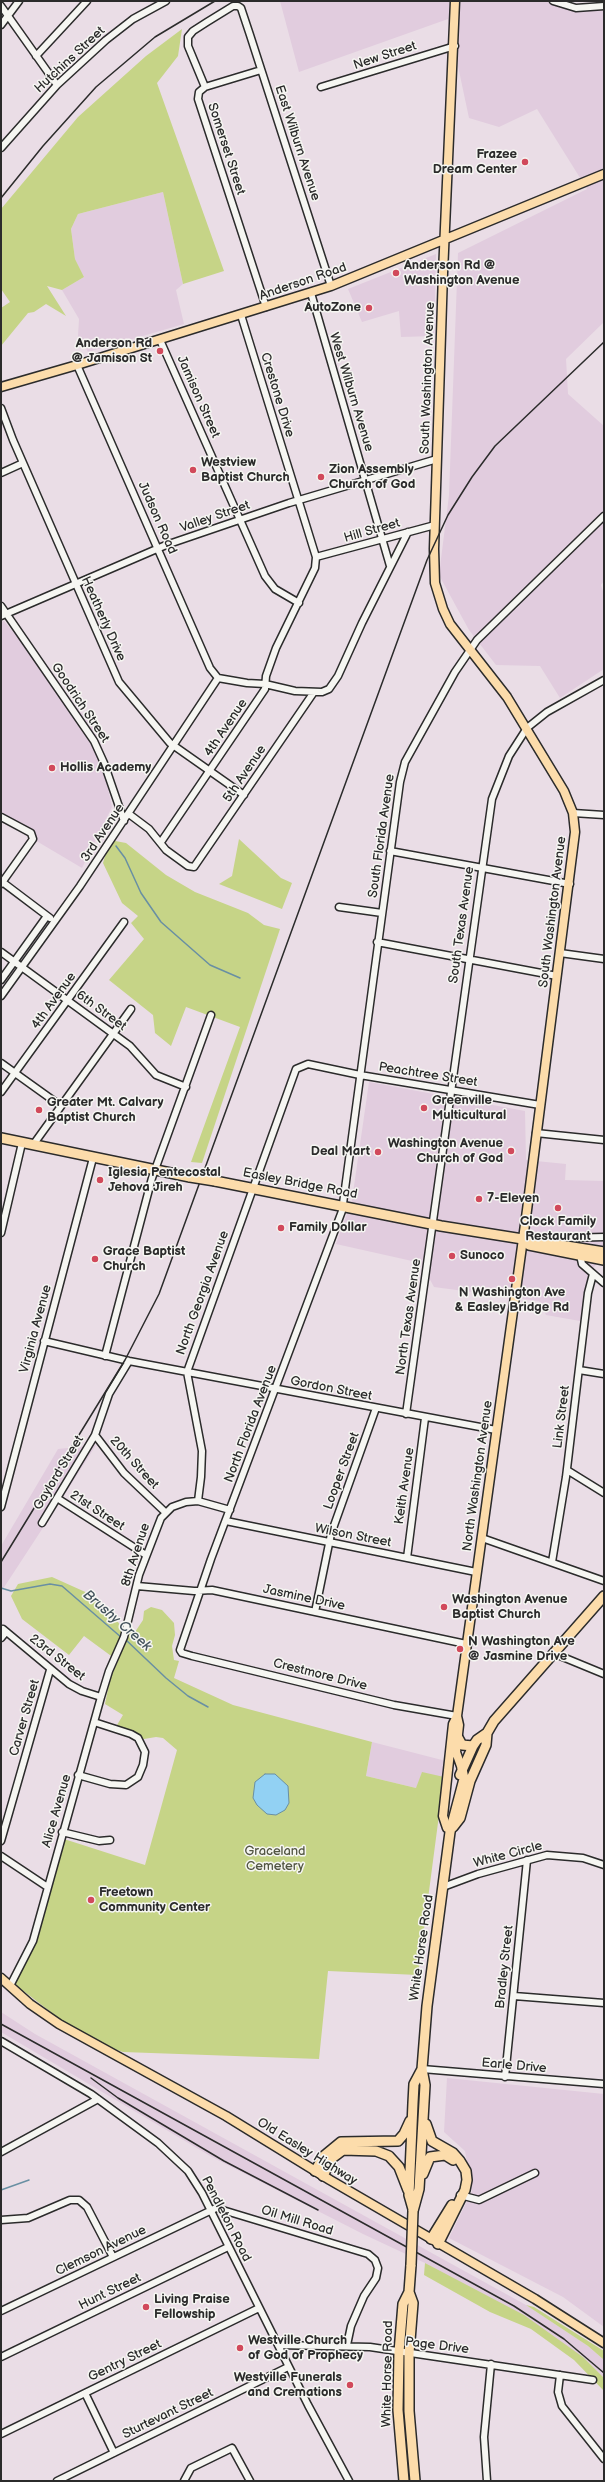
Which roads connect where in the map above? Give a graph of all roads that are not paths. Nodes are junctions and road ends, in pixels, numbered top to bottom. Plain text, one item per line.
1 (19, 1) edge
2 (87, 1) edge
3 (151, 1) edge
4 (166, 1) edge
5 (455, 1) edge
6 (553, 1) edge
7 (1, 6) edge
8 (604, 6) edge
9 (155, 7) junction
10 (241, 8) joint
11 (8, 16) junction
12 (1, 25) edge
13 (455, 46) junction
14 (36, 56) junction
15 (261, 70) junction
16 (57, 85) junction
17 (205, 87) junction
18 (321, 87) dead end
19 (1, 148) edge
20 (604, 174) edge
21 (444, 240) junction
22 (331, 286) junction
23 (311, 293) junction
24 (266, 307) junction
25 (242, 315) junction
26 (160, 340) junction
27 (77, 365) junction
28 (1, 387) edge
29 (1, 408) edge
30 (437, 459) junction
31 (23, 463) junction
32 (1, 473) edge
33 (366, 480) junction
34 (298, 500) junction
35 (604, 516) edge
36 (240, 520) junction
37 (435, 525) junction
38 (408, 532) junction
39 (382, 539) junction
40 (158, 548) junction
41 (316, 557) junction
42 (390, 566) junction
43 (75, 584) junction
44 (299, 603) junction
45 (1, 606) edge
46 (4, 615) edge
47 (470, 650) junction
48 (218, 678) junction
49 (603, 683) edge
50 (265, 684) junction
51 (314, 692) junction
52 (527, 728) junction
53 (174, 747) junction
54 (209, 771) junction
55 (244, 795) junction
56 (573, 813) junction
57 (129, 814) junction
58 (604, 815) edge
59 (1, 817) edge
60 (124, 820) junction
61 (161, 842) junction
62 (390, 852) junction
63 (481, 868) junction
64 (1, 883) edge
65 (570, 884) junction
66 (339, 907) dead end
67 (382, 913) junction
68 (47, 916) junction
69 (55, 922) junction
70 (124, 922) dead end
71 (378, 942) junction
72 (1, 952) edge
73 (560, 953) junction
74 (468, 959) junction
75 (604, 959) edge
76 (14, 962) junction
77 (22, 967) junction
78 (557, 976) junction
79 (1, 980) edge
80 (1, 996) edge
81 (68, 1000) junction
82 (131, 1009) dead end
83 (211, 1015) dead end
84 (114, 1034) junction
85 (1, 1063) edge
86 (15, 1073) junction
87 (360, 1075) junction
88 (186, 1087) junction
89 (450, 1090) junction
90 (1, 1092) edge
91 (540, 1105) junction
92 (61, 1106) junction
93 (536, 1133) junction
94 (1, 1138) edge
95 (604, 1140) edge
96 (22, 1143) junction
97 (33, 1145) junction
98 (93, 1158) junction
99 (155, 1170) junction
100 (253, 1188) junction
101 (342, 1206) junction
102 (433, 1223) junction
103 (1, 1233) edge
104 (604, 1237) edge
105 (564, 1238) dead end
106 (523, 1240) junction
107 (578, 1252) junction
108 (604, 1252) edge
109 (604, 1260) edge
110 (593, 1274) junction
111 (604, 1283) edge
112 (44, 1341) junction
113 (105, 1356) junction
114 (129, 1362) junction
115 (579, 1370) junction
116 (187, 1372) junction
117 (604, 1374) edge
118 (275, 1389) junction
119 (376, 1408) junction
120 (406, 1414) junction
121 (426, 1418) junction
122 (496, 1430) junction
123 (95, 1435) junction
124 (567, 1470) junction
125 (604, 1493) edge
126 (57, 1498) junction
127 (198, 1502) junction
128 (1, 1507) edge
129 (230, 1510) junction
130 (165, 1512) junction
131 (226, 1521) junction
132 (42, 1523) dead end
133 (482, 1538) junction
134 (329, 1543) junction
135 (146, 1555) junction
136 (407, 1558) junction
137 (552, 1562) junction
138 (476, 1572) junction
139 (604, 1581) edge
140 (137, 1586) junction
141 (200, 1590) junction
142 (604, 1596) edge
143 (315, 1612) junction
144 (1, 1638) edge
145 (123, 1639) joint
146 (466, 1644) junction
147 (180, 1650) joint
148 (553, 1654) junction
149 (50, 1670) junction
150 (604, 1674) edge
151 (101, 1697) junction
152 (457, 1716) junction
153 (94, 1722) junction
154 (487, 1733) junction
155 (457, 1736) junction
156 (473, 1746) junction
157 (462, 1769) junction
158 (78, 1775) junction
159 (449, 1830) junction
160 (62, 1832) junction
161 (110, 1840) dead end
162 (1, 1841) edge
163 (1, 1856) edge
164 (527, 1860) junction
165 (604, 1865) edge
166 (46, 1886) junction
167 (443, 1887) junction
168 (1, 1978) edge
169 (10, 1986) junction
170 (514, 1996) junction
171 (604, 2003) edge
172 (1, 2041) edge
173 (422, 2069) junction
174 (504, 2076) junction
175 (604, 2084) edge
176 (98, 2099) junction
177 (424, 2114) junction
178 (412, 2116) junction
179 (1, 2152) edge
180 (319, 2173) junction
181 (535, 2173) dead end
182 (419, 2189) junction
183 (409, 2195) junction
184 (460, 2195) junction
185 (210, 2210) junction
186 (413, 2211) junction
187 (1, 2220) edge
188 (434, 2242) junction
189 (228, 2247) junction
190 (114, 2257) junction
191 (409, 2292) junction
192 (259, 2308) junction
193 (1, 2310) edge
194 (604, 2343) edge
195 (278, 2345) junction
196 (347, 2345) junction
197 (399, 2352) junction
198 (409, 2353) junction
199 (1, 2357) edge
200 (491, 2364) junction
201 (288, 2367) junction
202 (560, 2375) junction
203 (593, 2380) dead end
204 (85, 2393) junction
205 (1, 2434) edge
206 (114, 2453) junction
207 (604, 2459) edge
208 (57, 2481) edge
209 (184, 2481) edge
210 (250, 2481) edge
211 (349, 2481) edge
212 (404, 2481) edge
213 (415, 2481) edge
214 (487, 2481) edge

1 - 11 street
2 - 14 street
3 - 9 street
4 - 9 street, Hutchins Street
5 - 13 main road, South Washington Avenue
6 - 8 street
7 - 11 street
9 - 16 street, Hutchins Street
10 - 15 street, East Wilburn Avenue
10 - 17 street, Somerset Street
11 - 12 street
11 - 14 street
13 - 18 street, New Street
13 - 21 main road, South Washington Avenue
14 - 16 street
15 - 17 street
15 - 22 street, East Wilburn Avenue
16 - 19 street, Hutchins Street
17 - 24 street, Somerset Street
20 - 21 main road, Anderson Road
21 - 22 main road, Anderson Road
21 - 30 main road, South Washington Avenue
22 - 23 main road, Anderson Road
23 - 24 main road, Anderson Road
23 - 33 street, West Wilburn Avenue
24 - 25 main road, Anderson Road
25 - 26 main road, Anderson Road
25 - 34 street, Crestone Drive
26 - 27 main road, Anderson Road
26 - 36 street, Jamison Street
27 - 28 main road, Anderson Road
27 - 40 street, Judson Road
29 - 31 street, Heatherly Drive
30 - 33 street, Valley Street
30 - 37 main road, South Washington Avenue
31 - 32 street
31 - 43 street, Heatherly Drive
33 - 34 street, Valley Street
33 - 39 street, West Wilburn Avenue
34 - 36 street, Valley Street
34 - 41 street, Crestone Drive
35 - 47 street, South Florida Avenue
36 - 40 street, Valley Street
36 - 44 street, Jamison Street
37 - 38 street, Hill Street
37 - 47 main road, South Washington Avenue
38 - 39 street, Hill Street
38 - 42 street
39 - 41 street, Hill Street
39 - 42 street, West Wilburn Avenue
40 - 43 street, Valley Street
40 - 48 street, Judson Road
41 - 44 street, Crestone Drive
42 - 51 street
43 - 46 street, Valley Street
43 - 53 street, Heatherly Drive
44 - 50 street, Crestone Drive
45 - 46 street, Goodrich Street
46 - 60 street, Goodrich Street
47 - 52 main road, South Washington Avenue
47 - 62 street, South Florida Avenue
48 - 50 street
48 - 53 street, 3rd Avenue
49 - 52 street, South Texas Avenue
50 - 51 street
50 - 54 street, 4th Avenue
51 - 55 street, 5th Avenue
52 - 56 main road, South Washington Avenue
52 - 63 street, South Texas Avenue
53 - 54 street, Heatherly Drive
53 - 57 street, 3rd Avenue
54 - 55 street, Heatherly Drive
54 - 61 street, 4th Avenue
55 - 61 street, 5th Avenue
56 - 58 street
56 - 65 main road, South Washington Avenue
57 - 60 street, 3rd Avenue
57 - 61 street
59 - 64 street
60 - 69 street, 3rd Avenue
62 - 63 street
62 - 67 street, South Florida Avenue
63 - 65 street
63 - 74 street, South Texas Avenue
64 - 68 street
65 - 73 main road, South Washington Avenue
66 - 67 street
67 - 71 street, South Florida Avenue
68 - 69 street
68 - 76 street
69 - 77 street, 3rd Avenue
70 - 81 street, 4th Avenue
71 - 74 street
71 - 87 street, South Florida Avenue
72 - 76 street, 6th Street
73 - 75 street
73 - 78 main road, South Washington Avenue
74 - 78 street
74 - 89 street, South Texas Avenue
76 - 77 street, 6th Street
76 - 79 street
77 - 80 street, 3rd Avenue
77 - 81 street, 6th Street
78 - 91 main road, South Washington Avenue
81 - 84 street, 6th Street
81 - 86 street, 4th Avenue
82 - 84 street
83 - 88 street
84 - 88 street, 6th Street
84 - 92 street
85 - 86 street
86 - 90 street, 4th Avenue
86 - 92 street
87 - 89 street, Peachtree Street
87 - 100 street, Peachtree Street
87 - 101 street, South Florida Avenue
88 - 99 street
89 - 91 street, Peachtree Street
89 - 102 street, South Texas Avenue
91 - 93 main road, South Washington Avenue
92 - 97 street
93 - 95 street
93 - 106 main road, South Washington Avenue
94 - 96 highway, Easley Bridge Road
96 - 97 highway, Easley Bridge Road
96 - 103 street
97 - 98 highway, Easley Bridge Road
98 - 99 highway, Easley Bridge Road
98 - 112 street, Virginia Avenue
99 - 100 highway, Easley Bridge Road, bridge
99 - 113 street
100 - 101 highway, Easley Bridge Road
100 - 116 street, North Georgia Avenue
101 - 102 highway, Easley Bridge Road
101 - 118 street, North Florida Avenue
102 - 106 highway, Easley Bridge Road
102 - 120 street, North Texas Avenue
104 - 105 street
106 - 107 highway, Easley Bridge Road
106 - 122 main road, North Washington Avenue
107 - 108 highway
107 - 109 highway
107 - 110 street
110 - 111 street
110 - 115 street, Link Street
112 - 113 street, Gordon Street
112 - 128 street, Virginia Avenue
113 - 114 street, Gordon Street
114 - 116 street, Gordon Street
114 - 123 street, 20th Street
115 - 117 street
115 - 124 street, Link Street
116 - 118 street, Gordon Street
116 - 127 street, North Georgia Avenue
118 - 119 street, Gordon Street
118 - 129 street, North Florida Avenue
119 - 120 street, Gordon Street
119 - 134 street, Looper Street
120 - 121 street, Gordon Street
121 - 122 street, Gordon Street
121 - 136 street, Keith Avenue
122 - 133 main road, North Washington Avenue
123 - 126 street, Gaylord Street
123 - 130 street, 20th Street
124 - 125 street
124 - 137 street, Link Street
126 - 132 street, Gaylord Street
126 - 135 street, 21st Street
127 - 129 street
127 - 130 street, 8th Avenue
129 - 131 street, North Florida Avenue
130 - 135 street, 8th Avenue
131 - 134 street, Wilson Street
131 - 141 street, North Florida Avenue
133 - 137 street
133 - 138 main road, North Washington Avenue
134 - 136 street, Wilson Street
134 - 143 street, Looper Street
135 - 140 street, 8th Avenue
136 - 138 street, Wilson Street
137 - 139 street
138 - 146 main road, North Washington Avenue
140 - 141 street, Jasmine Drive
140 - 145 street, 8th Avenue
141 - 143 street, Jasmine Drive
141 - 147 street, North Florida Avenue
142 - 148 highway, White Horse Road
143 - 146 street, Jasmine Drive
144 - 149 street, 23rd Street
145 - 151 street, Alice Avenue
146 - 152 main road, North Washington Avenue
147 - 152 street, Crestmore Drive
148 - 150 street
148 - 154 highway, White Horse Road
149 - 151 street, 23rd Street
149 - 162 street, Carver Street
151 - 153 street, Alice Avenue
152 - 155 main road, North Washington Avenue
152 - 159 main road, North Washington Avenue
153 - 158 street, Alice Avenue
153 - 158 street
154 - 156 highway, White Horse Road
154 - 159 highway, White Horse Road
155 - 156 highway
155 - 157 main road, North Washington Avenue
156 - 157 highway, White Horse Road
157 - 159 highway
158 - 160 street, Alice Avenue
159 - 167 highway, White Horse Road
160 - 161 street
160 - 166 street, Alice Avenue
163 - 166 street
164 - 165 street, White Circle
164 - 167 street, White Circle
164 - 170 street, Bradley Street
166 - 169 street, Alice Avenue
167 - 173 highway, White Horse Road
168 - 169 main road, Old Easley Highway
169 - 180 main road, Old Easley Highway
170 - 171 street
170 - 174 street, Bradley Street
172 - 176 street, Pendleton Road
173 - 174 street, Earle Drive
173 - 177 highway, White Horse Road
173 - 178 highway, White Horse Road
174 - 175 street, Earle Drive
176 - 179 street
176 - 185 street, Pendleton Road
177 - 182 highway, White Horse Road
177 - 184 highway
178 - 180 highway
178 - 183 highway, White Horse Road
180 - 183 highway
180 - 188 main road, Old Easley Highway
181 - 184 street
182 - 184 highway
182 - 186 highway, White Horse Road
183 - 186 highway, White Horse Road
184 - 188 highway
185 - 189 street, Pendleton Road
185 - 190 street, Clemson Avenue
185 - 196 street, Oil Mill Road
186 - 191 highway, White Horse Road, bridge
187 - 190 street
188 - 194 main road, Old Easley Highway
189 - 192 street, Pendleton Road
189 - 199 street, Hunt Street
190 - 193 street, Clemson Avenue
191 - 197 highway, White Horse Road
191 - 198 highway, White Horse Road
192 - 195 street, Pendleton Road
192 - 204 street, Gentry Street
195 - 196 street, Page Drive
195 - 201 street, Pendleton Road
196 - 197 street, Page Drive
197 - 198 street, Page Drive
197 - 212 highway, White Horse Road
198 - 200 street, Page Drive
198 - 213 highway, White Horse Road
200 - 202 street, Page Drive
200 - 214 street
201 - 206 street, Sturtevant Street
201 - 211 street, Pendleton Road
202 - 203 street, Page Drive
202 - 207 street
204 - 205 street, Gentry Street
204 - 206 street
206 - 208 street, Sturtevant Street
209 - 210 street

